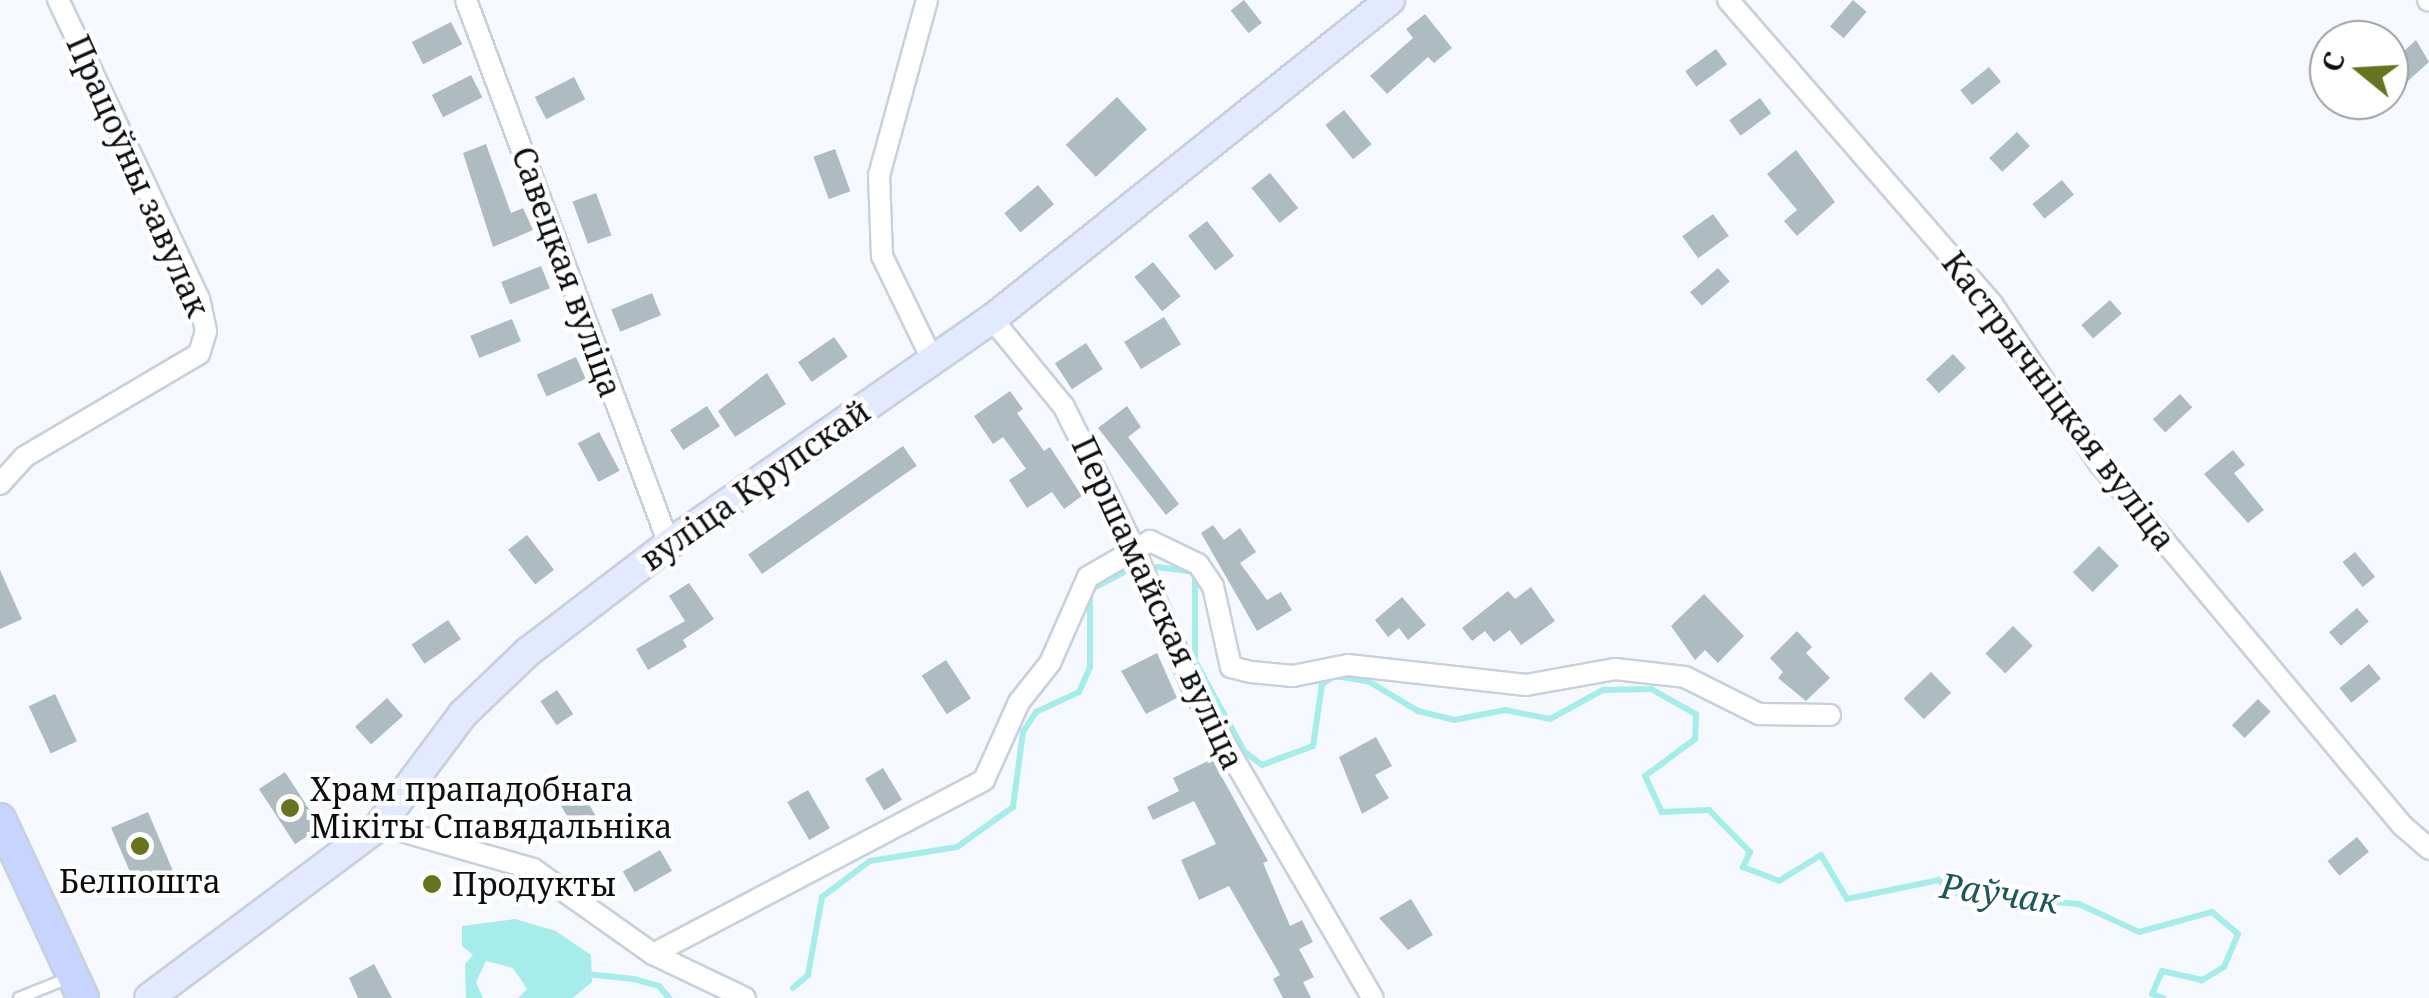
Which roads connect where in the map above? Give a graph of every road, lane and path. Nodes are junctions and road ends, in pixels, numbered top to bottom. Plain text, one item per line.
1 (58, 0) edge
2 (466, 0) edge
3 (1390, 0) edge
4 (1728, 0) edge
5 (926, 1) edge
6 (992, 319) junction
7 (932, 359) junction
8 (0, 484) edge
9 (669, 544) junction
10 (1138, 561) junction
11 (1830, 715) dead end
12 (0, 819) edge
13 (380, 825) junction
14 (2429, 849) edge
15 (652, 954) junction
16 (78, 987) edge
17 (155, 996) edge
18 (20, 998) edge
19 (744, 998) edge
20 (1373, 998) edge

1 - 8 street, Працоўны завулак
2 - 9 street, Савецкая вуліца
3 - 6 street, вуліца Крупскай
4 - 14 street, Кастрычніцкая вуліца
5 - 7 street
6 - 7 street, вуліца Крупскай
6 - 10 street, Першамайская вуліца
7 - 9 street, вуліца Крупскай
9 - 13 street, вуліца Крупскай
10 - 11 street
10 - 15 street
10 - 20 street, Першамайская вуліца
12 - 16 main road
13 - 15 street
13 - 17 street, вуліца Крупскай
15 - 19 street
16 - 18 lane

